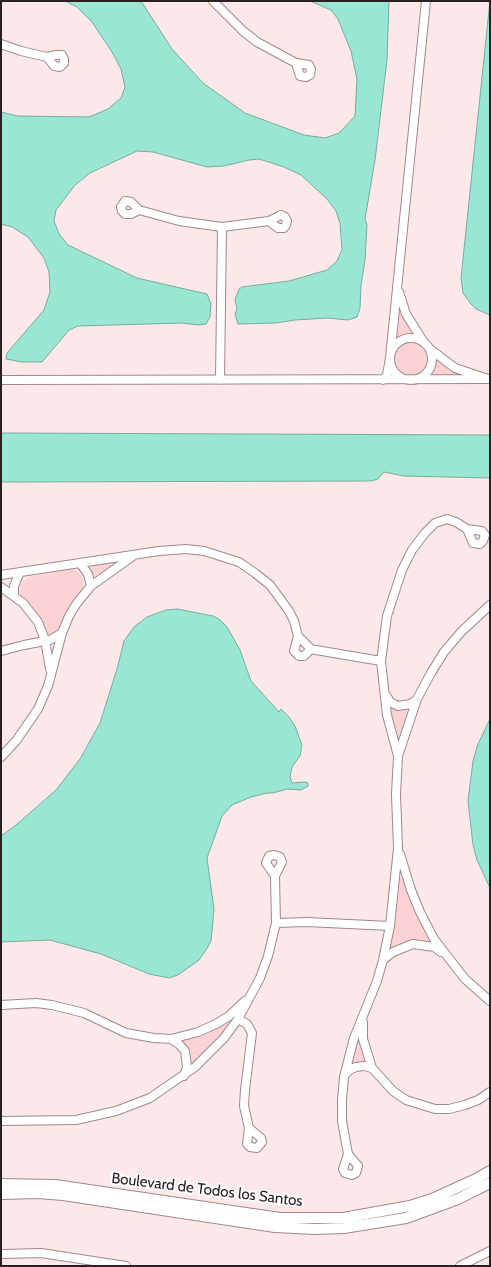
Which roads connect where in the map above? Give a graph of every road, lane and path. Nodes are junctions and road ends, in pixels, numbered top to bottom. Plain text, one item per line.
1 (213, 1) edge
2 (426, 1) edge
3 (1, 44) edge
4 (47, 57) dead end
5 (296, 63) dead end
6 (139, 210) dead end
7 (269, 221) dead end
8 (222, 227) junction
9 (398, 277) junction
10 (423, 341) junction
11 (430, 350) junction
12 (390, 358) junction
13 (489, 379) edge
14 (1, 380) edge
15 (220, 380) junction
16 (383, 380) junction
17 (410, 380) junction
18 (468, 529) dead end
19 (136, 554) junction
20 (80, 563) junction
21 (20, 572) junction
22 (1, 575) edge
23 (91, 586) junction
24 (1, 587) edge
25 (14, 596) junction
26 (490, 605) edge
27 (62, 633) junction
28 (298, 636) junction
29 (45, 640) junction
30 (310, 649) junction
31 (1, 652) edge
32 (381, 661) junction
33 (51, 676) junction
34 (384, 693) junction
35 (417, 699) junction
36 (398, 756) junction
37 (1, 757) edge
38 (398, 848) junction
39 (275, 876) dead end
40 (276, 923) junction
41 (390, 926) junction
42 (445, 954) junction
43 (383, 960) junction
44 (249, 998) junction
45 (490, 1001) edge
46 (1, 1005) edge
47 (363, 1017) junction
48 (238, 1020) junction
49 (171, 1039) junction
50 (372, 1068) junction
51 (184, 1076) junction
52 (344, 1077) junction
53 (490, 1092) edge
54 (1, 1121) edge
55 (249, 1128) dead end
56 (348, 1154) dead end
57 (490, 1171) edge
58 (490, 1183) edge
59 (1, 1184) edge
60 (1, 1194) edge
61 (490, 1251) edge
62 (2, 1255) edge
63 (126, 1266) edge
64 (460, 1266) edge

1 - 5 street
2 - 9 street
3 - 4 street
6 - 8 street
7 - 8 street
8 - 15 street
9 - 10 street
9 - 12 street
10 - 11 street
10 - 12 street
11 - 13 street
11 - 17 street
12 - 16 street
12 - 17 street
13 - 17 street
14 - 15 street
15 - 16 street
16 - 17 street
18 - 32 street
19 - 20 street
19 - 23 street
19 - 28 street
20 - 21 street
20 - 23 street
21 - 22 street
21 - 25 street
23 - 27 street
24 - 25 street
25 - 29 street
26 - 35 street
27 - 29 street
27 - 33 street
28 - 30 street
28 - 30 street
29 - 31 street
29 - 33 street
30 - 32 street
32 - 34 street
33 - 37 street
34 - 35 street
34 - 36 street
35 - 36 street
36 - 38 street
38 - 41 street
38 - 42 street
39 - 40 street
40 - 41 street
40 - 44 street
41 - 43 street
42 - 43 street
42 - 45 street
43 - 47 street
44 - 48 street
44 - 49 street
46 - 49 street
47 - 50 street
47 - 52 street
48 - 51 street
48 - 55 street
49 - 51 street
50 - 52 street
50 - 53 street
51 - 54 street
52 - 56 street
57 - 59 street, Boulevard de Todos los Santos
58 - 60 street, Boulevard de Todos los Santos
61 - 64 street
62 - 63 street

